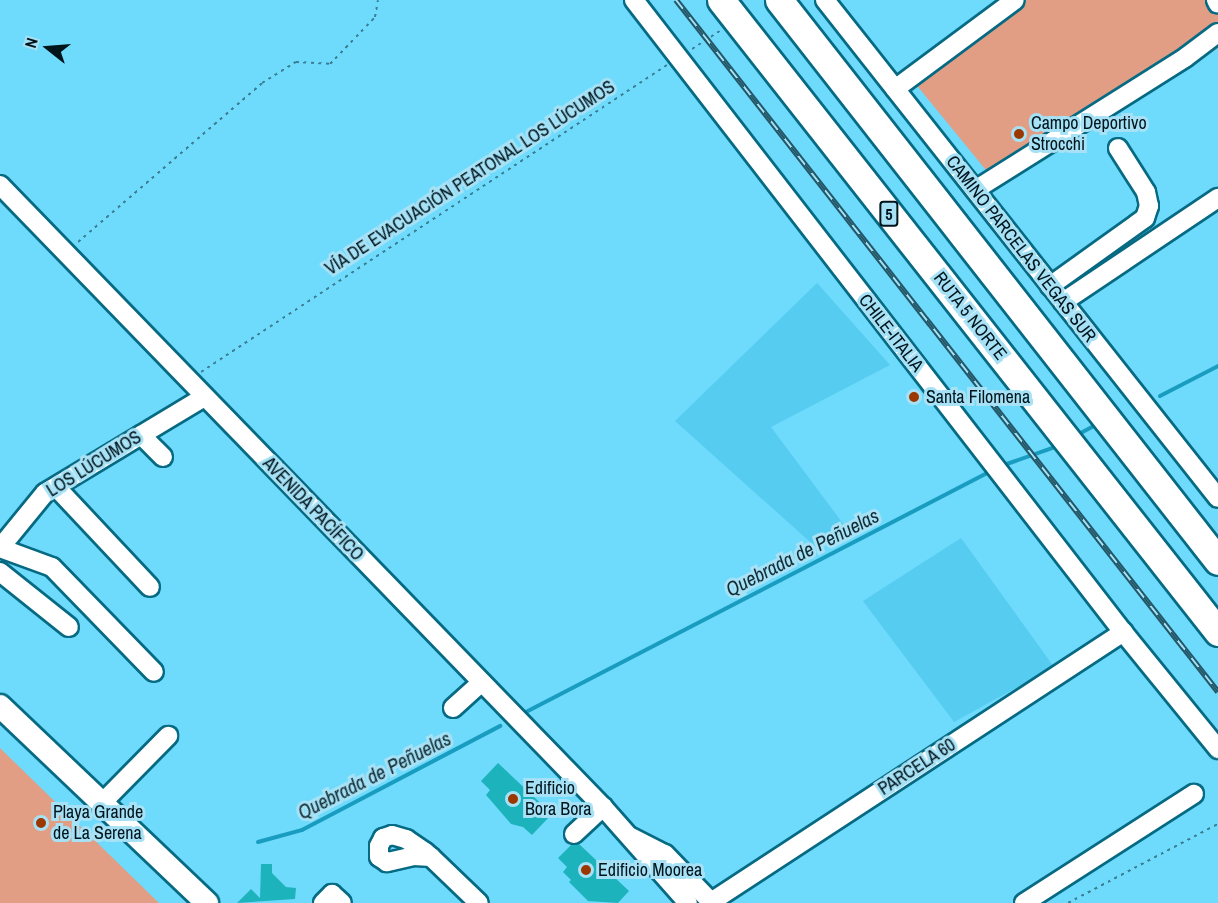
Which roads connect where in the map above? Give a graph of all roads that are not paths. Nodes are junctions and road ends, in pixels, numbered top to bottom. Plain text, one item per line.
1 (634, 0) edge
2 (779, 0) edge
3 (825, 0) edge
4 (1015, 0) edge
5 (1216, 0) edge
6 (1218, 4) edge
7 (729, 10) edge
8 (1218, 33) edge
9 (895, 89) junction
10 (1118, 148) dead end
11 (0, 185) edge
12 (975, 190) junction
13 (1218, 198) edge
14 (1050, 286) junction
15 (1063, 303) junction
16 (204, 397) junction
17 (141, 435) junction
18 (163, 458) dead end
19 (56, 488) junction
20 (1218, 498) edge
21 (0, 548) edge
22 (1218, 561) edge
23 (0, 572) edge
24 (150, 587) dead end
25 (69, 627) dead end
26 (1123, 632) junction
27 (1218, 632) edge
28 (154, 672) dead end
29 (480, 684) junction
30 (0, 706) edge
31 (453, 708) dead end
32 (168, 736) dead end
33 (1218, 749) edge
34 (1194, 794) dead end
35 (103, 802) junction
36 (603, 807) junction
37 (574, 834) dead end
38 (625, 834) junction
39 (431, 857) dead end
40 (207, 903) edge
41 (323, 903) edge
42 (342, 903) edge
43 (479, 903) edge
44 (688, 903) edge
45 (712, 903) edge
46 (1024, 903) edge

1 - 26 street, CHILE-ITALIA
2 - 22 highway
3 - 9 street, CAMINO PARCELAS VEGAS SUR
4 - 9 street
5 - 6 street
7 - 27 highway, RUTA 5 NORTE / 5
8 - 12 street
9 - 12 street, CAMINO PARCELAS VEGAS SUR
10 - 14 street
11 - 16 street, AVENIDA PACÍFICO
12 - 14 street, CAMINO PARCELAS VEGAS SUR
13 - 15 street
14 - 15 street, CAMINO PARCELAS VEGAS SUR
15 - 20 street, CAMINO PARCELAS VEGAS SUR
16 - 17 street, LOS LÚCUMOS
16 - 29 street, AVENIDA PACÍFICO
17 - 18 street
17 - 19 street, LOS LÚCUMOS
19 - 21 street, LOS LÚCUMOS
19 - 24 street
21 - 28 street
23 - 25 street
26 - 33 street, CHILE-ITALIA
26 - 45 street, PARCELA 60
29 - 31 street
29 - 36 street, AVENIDA PACÍFICO
30 - 35 main road
32 - 35 street
34 - 46 street
35 - 40 main road
36 - 37 street
36 - 38 street, AVENIDA PACÍFICO
38 - 44 street, AVENIDA PACÍFICO
38 - 45 street, AVENIDA PACÍFICO
39 - 43 street
41 - 42 street

